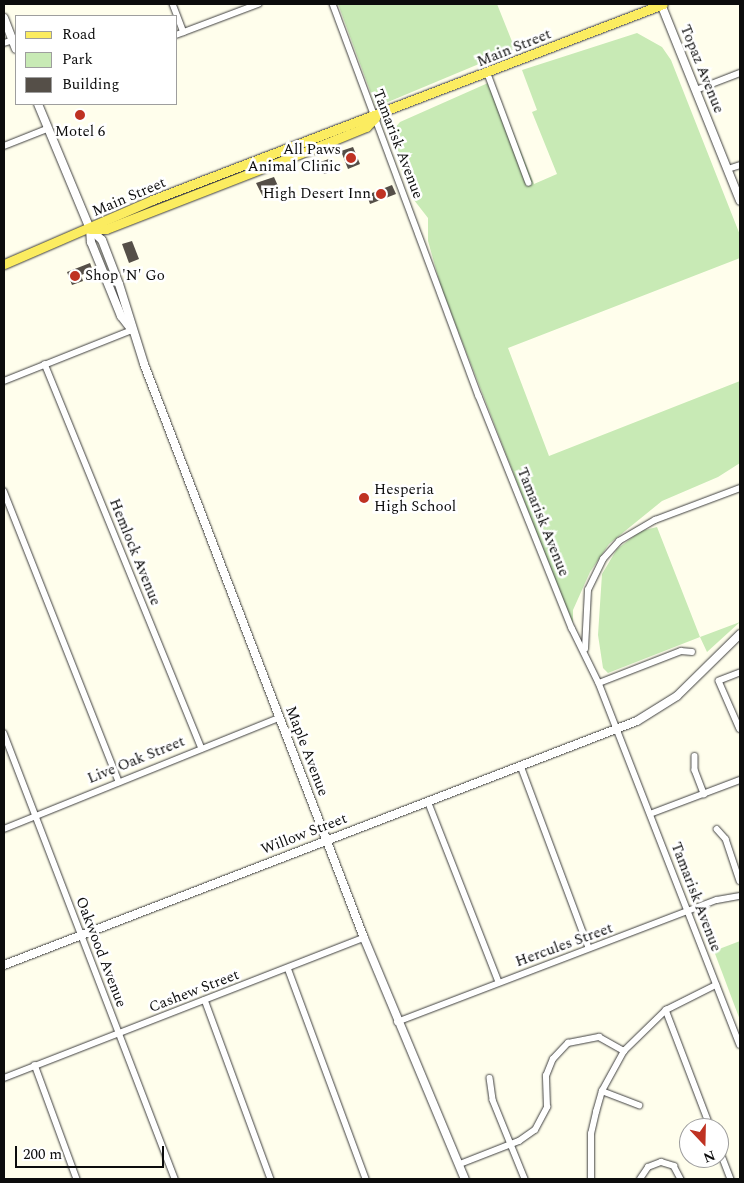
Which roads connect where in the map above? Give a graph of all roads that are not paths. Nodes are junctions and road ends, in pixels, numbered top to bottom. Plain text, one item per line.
1 (258, 4) edge
2 (333, 4) edge
3 (662, 4) edge
4 (178, 17) edge
5 (4, 18) edge
6 (184, 32) junction
7 (178, 34) edge
8 (13, 40) junction
9 (4, 43) edge
10 (15, 46) edge
11 (740, 73) edge
12 (488, 74) junction
13 (696, 90) junction
14 (38, 105) edge
15 (375, 118) junction
16 (47, 129) junction
17 (4, 146) edge
18 (266, 156) junction
19 (740, 165) edge
20 (728, 170) junction
21 (239, 177) junction
22 (528, 183) dead end
23 (740, 201) edge
24 (90, 229) junction
25 (4, 264) edge
26 (132, 330) junction
27 (45, 364) junction
28 (4, 381) edge
29 (740, 488) edge
30 (4, 491) edge
31 (740, 634) edge
32 (585, 650) junction
33 (692, 652) dead end
34 (740, 673) edge
35 (599, 683) junction
36 (279, 718) junction
37 (740, 729) edge
38 (616, 730) junction
39 (4, 734) edge
40 (202, 748) junction
41 (695, 756) dead end
42 (521, 766) junction
43 (740, 780) edge
44 (119, 782) junction
45 (704, 794) junction
46 (428, 802) junction
47 (650, 814) junction
48 (36, 816) junction
49 (4, 829) edge
50 (717, 829) dead end
51 (327, 840) junction
52 (740, 881) edge
53 (740, 896) edge
54 (689, 912) junction
55 (81, 935) junction
56 (364, 938) junction
57 (589, 948) junction
58 (4, 965) edge
59 (288, 968) junction
60 (499, 982) junction
61 (716, 985) junction
62 (205, 1000) junction
63 (666, 1010) junction
64 (397, 1022) junction
65 (118, 1033) junction
66 (740, 1046) edge
67 (624, 1050) junction
68 (36, 1065) junction
69 (4, 1078) edge
70 (490, 1078) dead end
71 (602, 1091) junction
72 (639, 1105) dead end
73 (707, 1118) edge
74 (512, 1144) junction
75 (460, 1164) junction
76 (77, 1179) edge
77 (176, 1179) edge
78 (272, 1179) edge
79 (366, 1179) edge
80 (465, 1179) edge
81 (525, 1179) edge
82 (590, 1179) edge
83 (640, 1179) edge
84 (681, 1179) edge

1 - 6 street
2 - 15 street, Tamarisk Avenue
3 - 12 main road, Main Street
3 - 13 street, Topaz Avenue
4 - 6 street
5 - 8 street
6 - 7 street
8 - 9 street
8 - 10 street
11 - 13 street
12 - 15 main road, Main Street
12 - 22 street
13 - 20 street, Topaz Avenue
14 - 16 street, Maple Avenue
15 - 18 main road, Main Street
15 - 21 main road, Main Street
15 - 32 street, Tamarisk Avenue
16 - 17 street
16 - 24 street, Maple Avenue
18 - 21 main road
18 - 24 main road, Main Street
19 - 20 street
20 - 23 street, Topaz Avenue
21 - 24 main road, Main Street
24 - 25 main road, Main Street
24 - 26 street, Maple Avenue
26 - 27 street
26 - 36 street, Maple Avenue
27 - 28 street
27 - 40 street, Hemlock Avenue
29 - 32 street
30 - 44 street
31 - 38 street
32 - 35 street, Tamarisk Avenue
33 - 35 street
34 - 37 street
35 - 38 street, Tamarisk Avenue
36 - 40 street, Live Oak Street
36 - 51 street, Maple Avenue
38 - 42 street, Willow Street
38 - 47 street, Tamarisk Avenue
39 - 48 street, Oakwood Avenue
40 - 44 street, Live Oak Street
41 - 45 street
42 - 46 street, Willow Street
42 - 57 street
43 - 45 street
44 - 48 street, Live Oak Street
45 - 47 street
46 - 51 street, Willow Street
46 - 60 street
47 - 54 street, Tamarisk Avenue
48 - 49 street, Live Oak Street
48 - 55 street, Oakwood Avenue
50 - 52 street
51 - 55 street, Willow Street
51 - 56 street, Maple Avenue
53 - 54 street, Hercules Street
54 - 57 street, Hercules Street
54 - 61 street, Tamarisk Avenue
55 - 58 street, Willow Street
55 - 65 street, Oakwood Avenue
56 - 59 street, Cashew Street
56 - 64 street, Maple Avenue
57 - 60 street, Hercules Street
59 - 62 street, Cashew Street
59 - 79 street
60 - 64 street, Hercules Street
61 - 63 street
61 - 66 street, Tamarisk Avenue
62 - 65 street, Cashew Street
62 - 78 street
63 - 67 street
63 - 73 street
64 - 75 street, Maple Avenue
65 - 68 street, Cashew Street
65 - 77 street, Oakwood Avenue
67 - 71 street
67 - 74 street
68 - 69 street, Cashew Street
68 - 76 street
70 - 74 street
71 - 72 street
71 - 82 street
74 - 75 street
74 - 81 street
75 - 80 street, Maple Avenue
83 - 84 street

